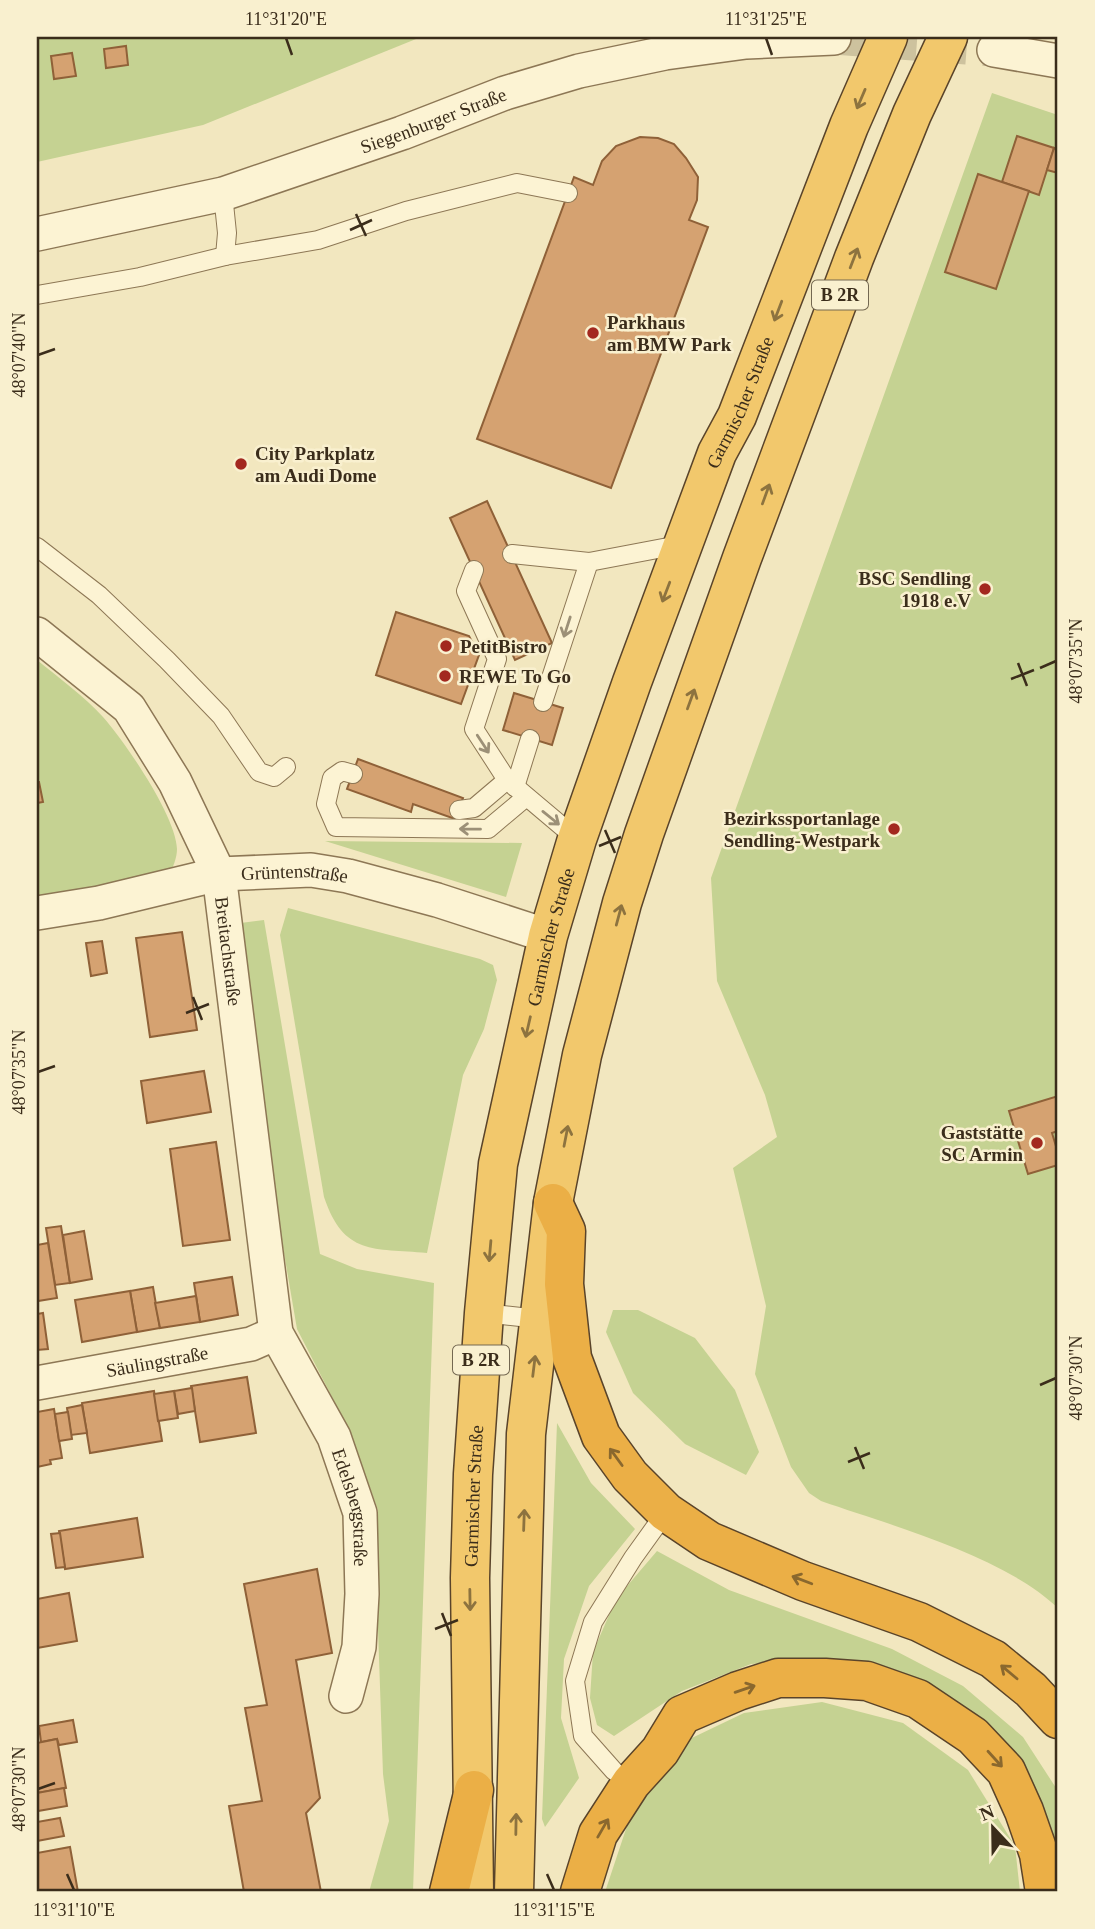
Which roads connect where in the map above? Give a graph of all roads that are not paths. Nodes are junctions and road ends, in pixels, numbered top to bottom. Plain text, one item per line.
1 (888, 37) edge
2 (947, 37) edge
3 (834, 38) edge
4 (994, 50) tunnel mouth
5 (1058, 61) edge
6 (568, 193) dead end
7 (223, 194) junction
8 (37, 234) edge
9 (225, 256) junction
10 (37, 295) edge
11 (684, 544) junction
12 (37, 547) edge
13 (512, 554) dead end
14 (589, 562) junction
15 (474, 570) dead end
16 (37, 634) edge
17 (542, 702) dead end
18 (530, 739) dead end
19 (286, 767) dead end
20 (353, 774) dead end
21 (516, 788) junction
22 (458, 810) dead end
23 (577, 839) junction
24 (219, 874) junction
25 (37, 913) edge
26 (548, 936) junction
27 (553, 1203) junction
28 (484, 1313) junction
29 (539, 1319) junction
30 (276, 1333) junction
31 (37, 1383) edge
32 (666, 1511) junction
33 (346, 1696) dead end
34 (1058, 1719) edge
35 (614, 1770) dead end
36 (474, 1790) junction
37 (449, 1892) edge
38 (474, 1892) edge
39 (514, 1892) edge
40 (580, 1892) edge
41 (1045, 1892) edge

1 -> 11 highway, Garmischer Straße / B 2R
27 -> 2 highway, B 2R
3 - 7 street, Siegenburger Straße
4 - 5 street
6 - 9 lane
7 - 8 street, Siegenburger Straße
7 - 9 lane
9 - 10 lane
11 - 14 lane
11 -> 23 highway, Garmischer Straße / B 2R
12 - 19 lane
13 - 14 lane
14 -> 17 lane
15 -> 21 lane
16 - 24 street, Breitachstraße
18 - 21 lane
21 -> 20 lane
21 - 22 lane
21 -> 23 lane
23 - 26 highway, Garmischer Straße / B 2R
24 - 25 street, Grüntenstraße
24 - 26 street, Grüntenstraße
24 - 30 street, Breitachstraße
26 -> 28 highway, Garmischer Straße / B 2R
27 - 29 highway, B 2R
32 -> 27 highway
28 - 29 lane
28 -> 36 highway, Garmischer Straße / B 2R
39 -> 29 highway, B 2R
30 - 31 street, Säulingstraße
30 - 33 street, Edelsbergstraße
34 -> 32 highway
32 - 35 lane
36 - 37 highway
36 - 38 highway, Garmischer Straße / B 2R
40 -> 41 highway

